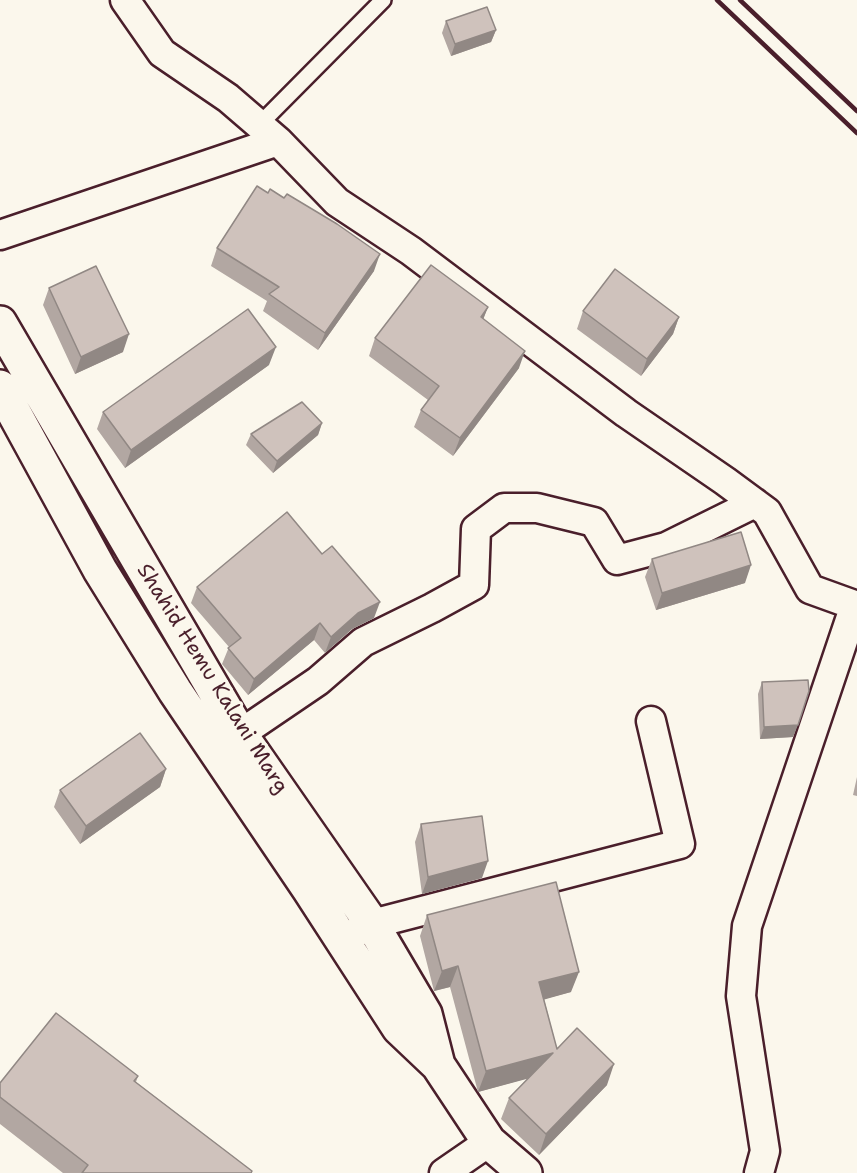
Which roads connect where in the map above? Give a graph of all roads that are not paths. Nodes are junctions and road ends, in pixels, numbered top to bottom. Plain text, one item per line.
1 (125, 0) edge
2 (384, 0) edge
3 (268, 133) junction
4 (0, 235) edge
5 (0, 323) edge
6 (0, 387) edge
7 (755, 503) junction
8 (856, 606) edge
9 (651, 721) dead end
10 (240, 734) junction
11 (372, 924) junction
12 (341, 939) junction
13 (438, 1065) junction
14 (489, 1142) junction
15 (444, 1173) edge
16 (525, 1173) edge
17 (759, 1173) edge

1 - 3 street
2 - 3 lane
3 - 4 street
3 - 7 street
5 - 10 main road, Shahid Hemu Kalani Marg
6 - 12 main road, Shahid Hemu Kalani Marg
7 - 8 street
7 - 10 street
8 - 17 street
9 - 11 street
10 - 11 main road, Shahid Hemu Kalani Marg
11 - 12 street
11 - 13 main road, Shahid Hemu Kalani Marg
12 - 13 main road, Shahid Hemu Kalani Marg
13 - 14 main road, Shahid Hemu Kalani Marg
14 - 15 street
14 - 16 main road, Shahid Hemu Kalani Marg

